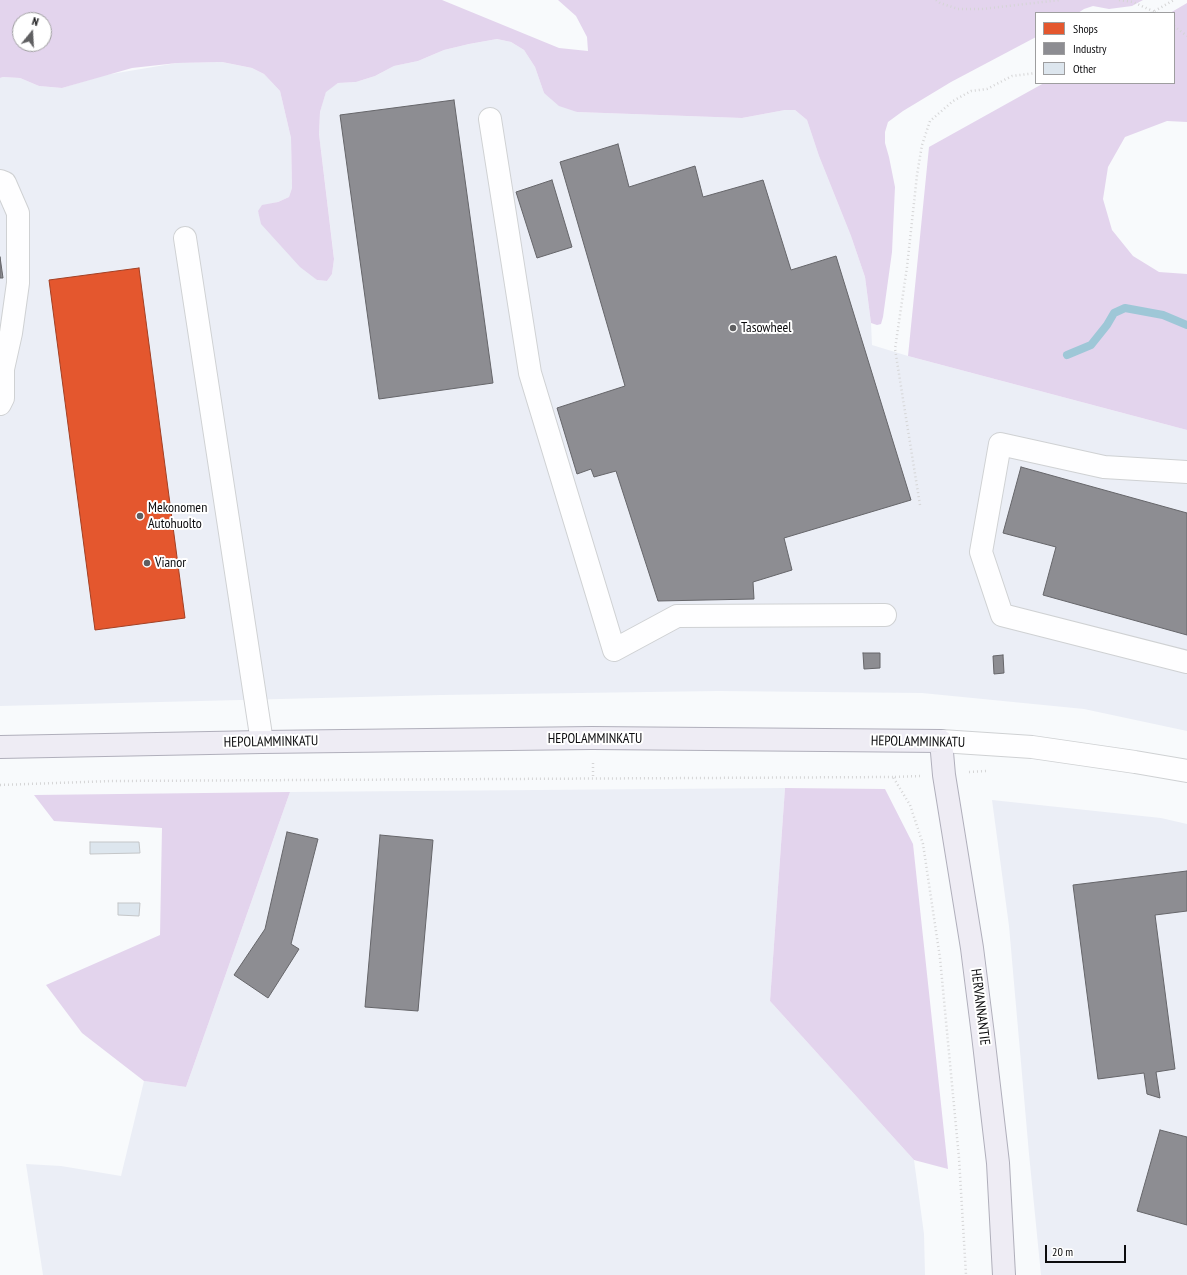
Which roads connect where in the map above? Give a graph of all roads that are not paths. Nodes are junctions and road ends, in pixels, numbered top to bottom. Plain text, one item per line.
1 (490, 119) dead end
2 (0, 181) edge
3 (185, 238) dead end
4 (0, 404) edge
5 (1187, 472) edge
6 (885, 615) dead end
7 (1187, 662) edge
8 (941, 741) junction
9 (262, 742) junction
10 (0, 747) edge
11 (1187, 771) edge
12 (1004, 1275) edge

1 - 6 street
2 - 4 street
3 - 9 street
5 - 7 street
8 - 9 main road, HEPOLAMMINKATU
8 - 11 street, HEPOLAMMINKATU
8 - 12 main road, HERVANNANTIE
9 - 10 main road, HEPOLAMMINKATU

